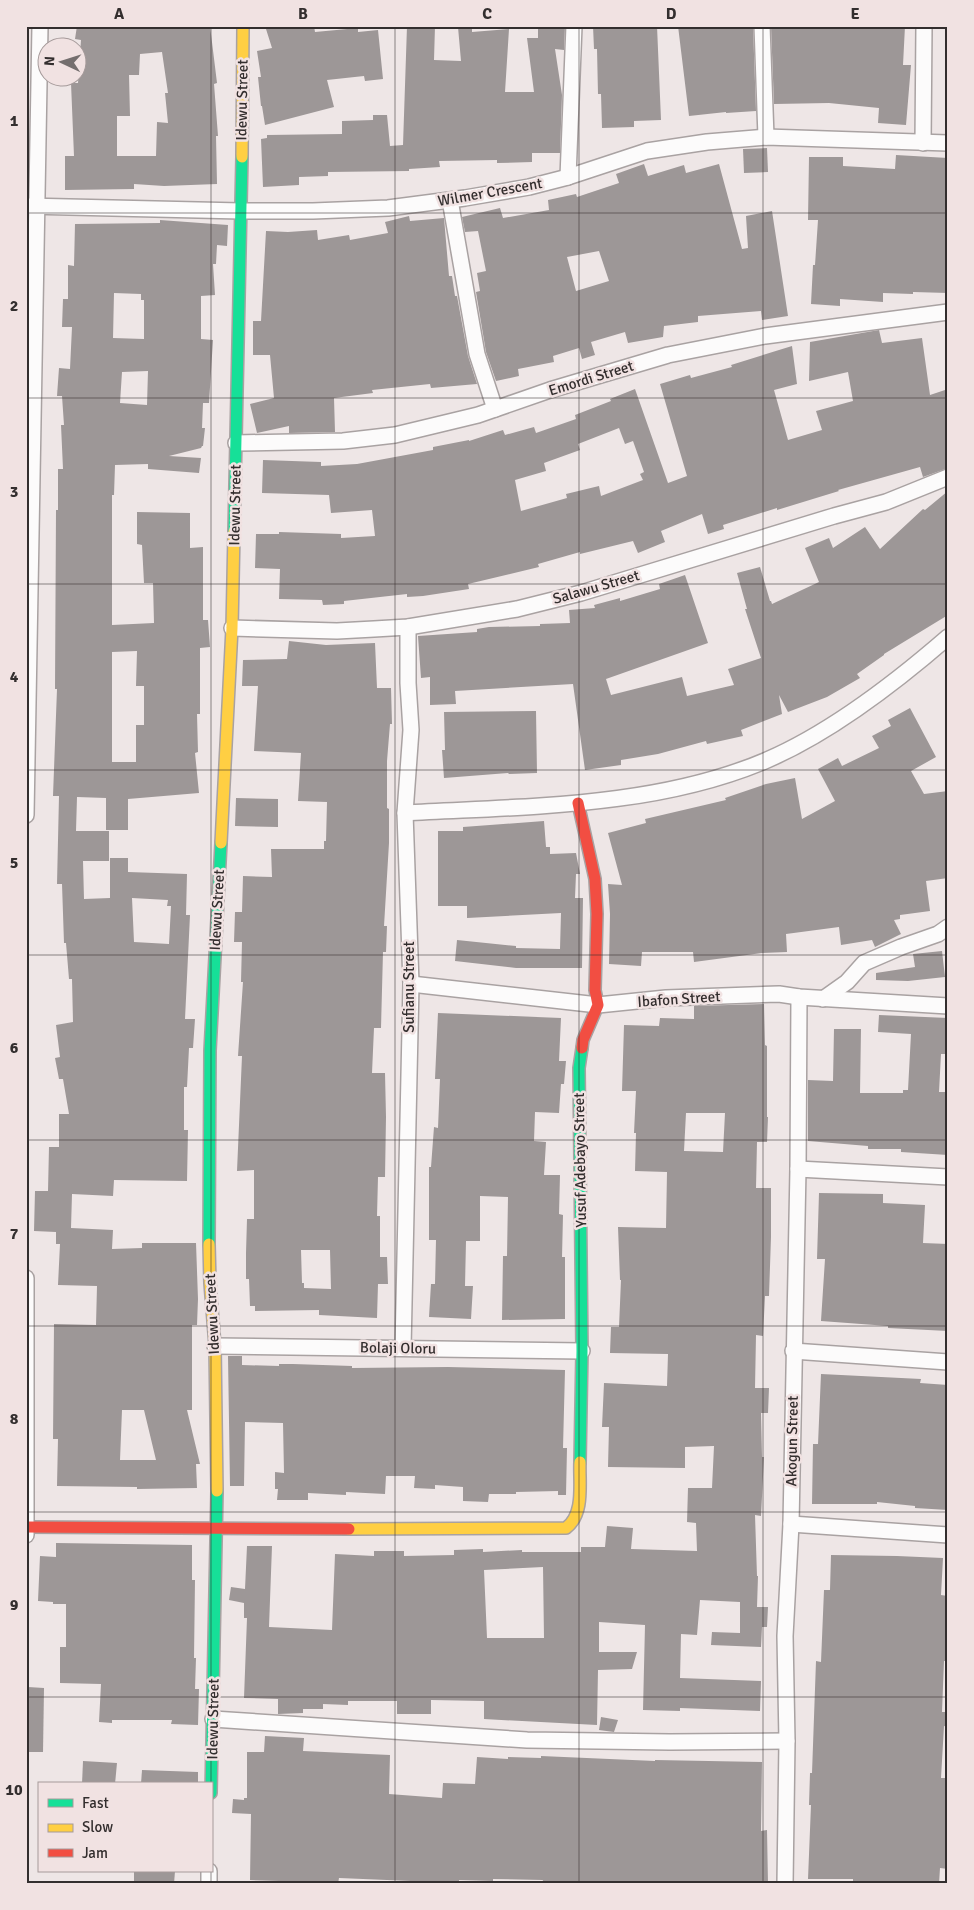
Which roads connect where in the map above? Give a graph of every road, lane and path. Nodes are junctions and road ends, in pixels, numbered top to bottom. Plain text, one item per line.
1 (40, 26) edge
2 (243, 26) edge
3 (574, 26) edge
4 (762, 26) edge
5 (924, 26) edge
6 (766, 137) junction
7 (923, 143) junction
8 (948, 143) edge
9 (568, 177) junction
10 (450, 200) junction
11 (32, 206) edge
12 (241, 211) junction
13 (948, 312) edge
14 (495, 409) junction
15 (236, 443) junction
16 (948, 477) edge
17 (408, 627) junction
18 (232, 628) junction
19 (948, 637) edge
20 (578, 803) junction
21 (405, 813) junction
22 (26, 815) edge
23 (948, 927) edge
24 (411, 984) junction
25 (799, 997) junction
26 (823, 998) junction
27 (598, 1005) junction
28 (948, 1006) edge
29 (798, 1169) junction
30 (948, 1177) edge
31 (26, 1278) edge
32 (214, 1346) junction
33 (403, 1348) junction
34 (582, 1351) junction
35 (793, 1351) junction
36 (948, 1362) edge
37 (791, 1524) junction
38 (217, 1527) junction
39 (26, 1530) edge
40 (948, 1535) edge
41 (214, 1719) junction
42 (787, 1740) junction
43 (211, 1782) edge
44 (785, 1884) edge

1 - 11 street
2 - 12 street, Idewu Street
3 - 9 street
4 - 6 street
5 - 7 street
6 - 7 street, Wilmer Crescent
6 - 9 street, Wilmer Crescent
7 - 8 street, Wilmer Crescent
9 - 10 street, Wilmer Crescent
10 - 12 street, Wilmer Crescent
10 - 14 street
11 - 12 street, Wilmer Crescent
11 - 22 street
12 - 15 street, Idewu Street
13 - 14 street, Emordi Street
14 - 15 street, Emordi Street
15 - 18 street, Idewu Street
16 - 17 street, Salawu Street
17 - 18 street, Salawu Street
17 - 21 street, Sufianu Street
18 - 32 street, Idewu Street
19 - 20 street
20 - 21 street
20 - 27 street, Yusuf Adebayo Street
21 - 24 street, Sufianu Street
23 - 26 street
24 - 27 street, Ibafon Street
24 - 33 street, Sufianu Street
25 - 26 street, Ibafon Street
25 - 27 street, Ibafon Street
25 - 29 street, Akogun Street
26 - 28 street, Ibafon Street
27 - 34 street, Yusuf Adebayo Street
29 - 30 street
29 - 35 street, Akogun Street
31 - 39 street
32 - 33 street, Bolaji Oloru
32 - 38 street, Idewu Street
33 - 34 street, Bolaji Oloru
34 - 38 street, Yusuf Adebayo Street
35 - 36 street
35 - 37 street, Akogun Street
37 - 40 street
37 - 42 street, Akogun Street
38 - 39 street
38 - 41 street, Idewu Street
41 - 42 street
41 - 43 street, Idewu Street
42 - 44 street, Akogun Street

